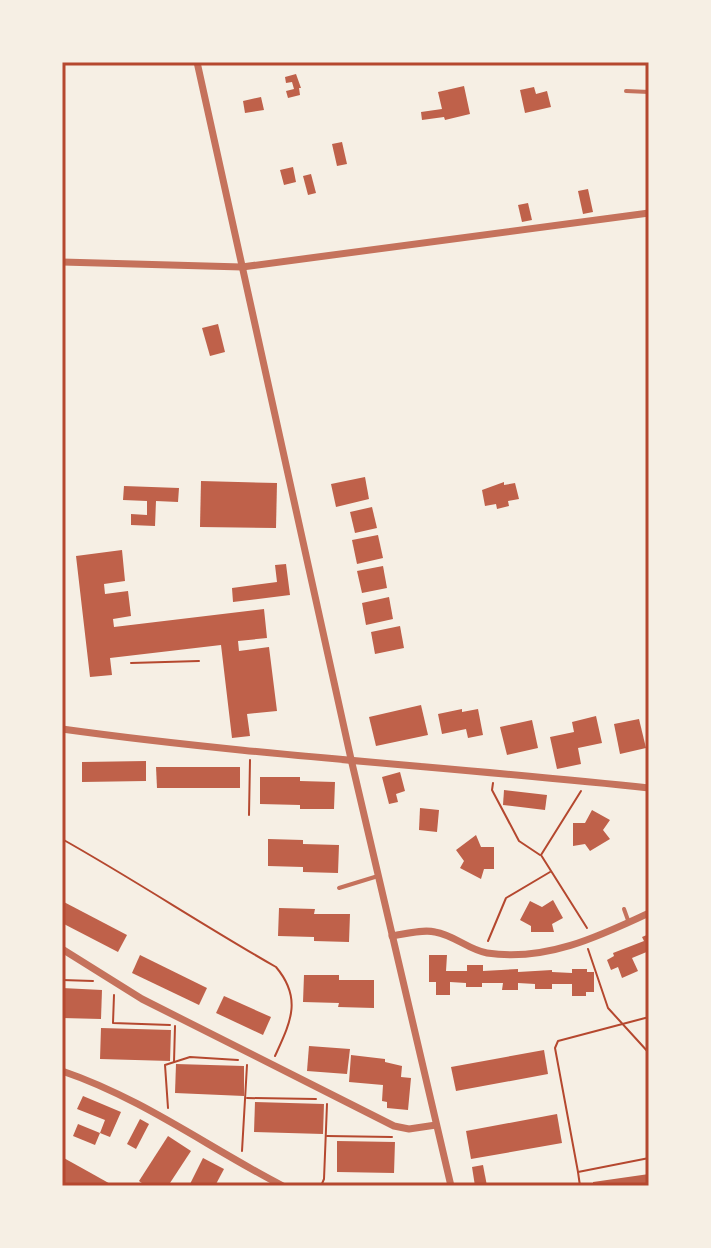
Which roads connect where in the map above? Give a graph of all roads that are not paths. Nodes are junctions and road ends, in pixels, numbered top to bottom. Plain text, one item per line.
1 (197, 62) edge
2 (626, 91) dead end
3 (649, 92) edge
4 (649, 213) edge
5 (62, 262) edge
6 (242, 267) junction
7 (62, 729) edge
8 (351, 759) junction
9 (649, 788) edge
10 (378, 876) junction
11 (339, 888) dead end
12 (624, 909) dead end
13 (649, 913) edge
14 (629, 923) junction
15 (392, 936) junction
16 (62, 949) edge
17 (62, 1071) edge
18 (436, 1125) junction
19 (283, 1186) edge
20 (451, 1186) edge

1 - 6 street
2 - 3 lane
4 - 6 street
5 - 6 street
6 - 8 street
7 - 8 street
8 - 9 street
8 - 10 street
10 - 11 lane
10 - 15 street
12 - 14 lane
13 - 14 street
14 - 15 street
15 - 18 street
16 - 18 street
17 - 19 street
18 - 20 street

